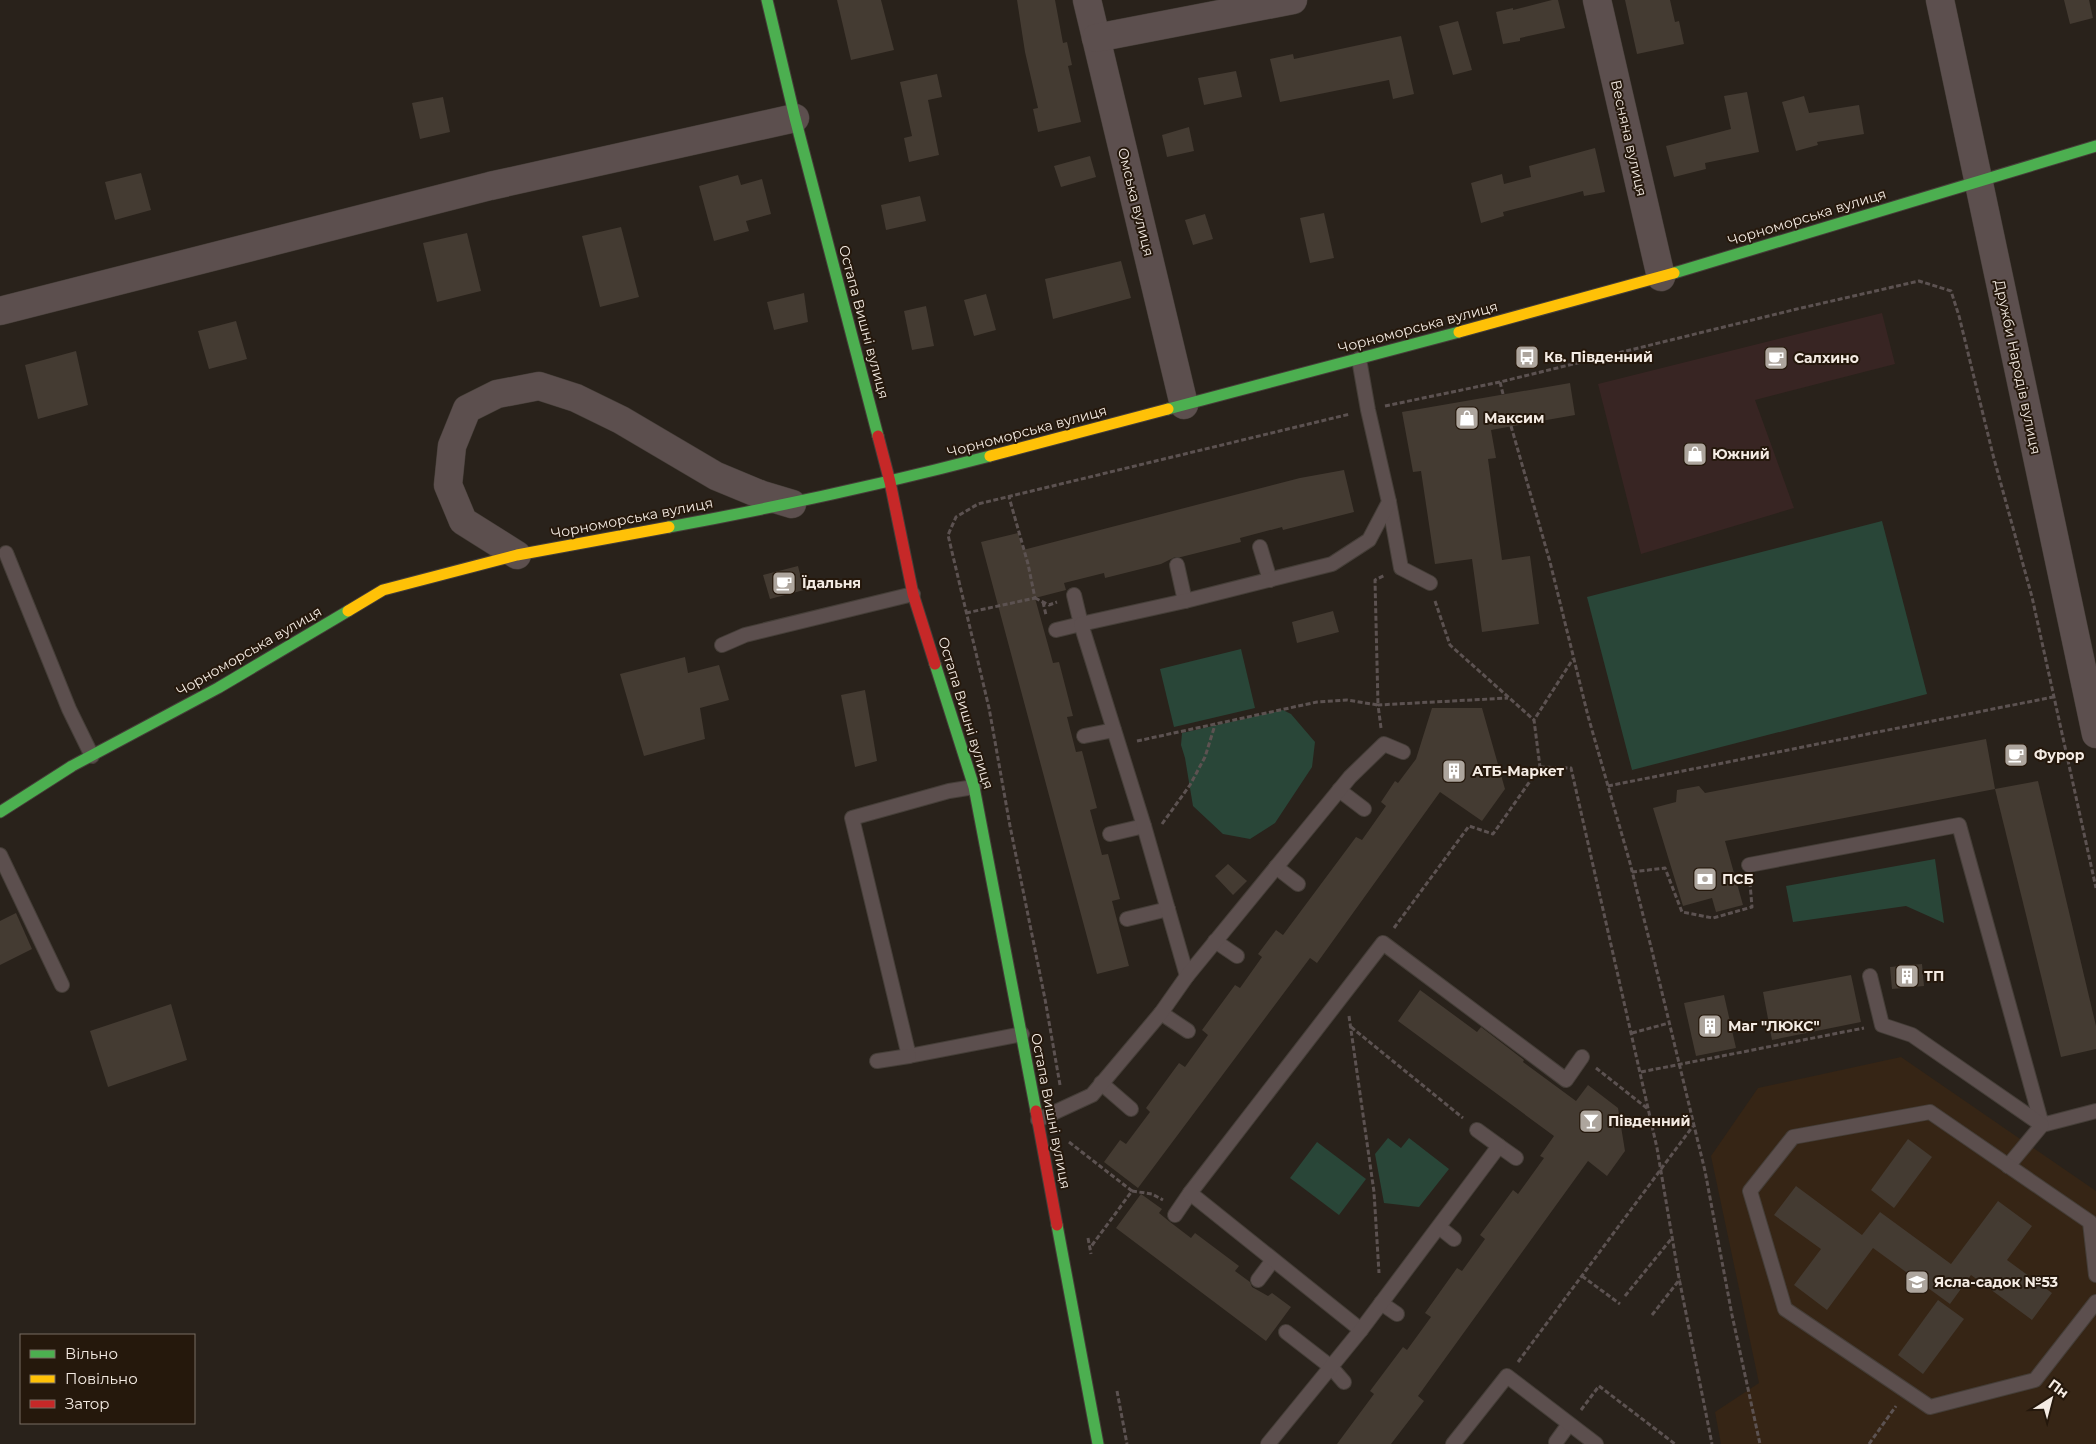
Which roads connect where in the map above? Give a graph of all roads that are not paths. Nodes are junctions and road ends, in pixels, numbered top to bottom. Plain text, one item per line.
1 (767, 0) edge
2 (1087, 0) edge
3 (1293, 0) edge
4 (1597, 0) edge
5 (1940, 0) edge
6 (1096, 38) junction
7 (795, 118) junction
8 (2096, 146) edge
9 (1979, 182) junction
10 (1661, 277) junction
11 (0, 311) edge
12 (1359, 359) junction
13 (1184, 404) junction
14 (890, 482) junction
15 (1389, 502) junction
16 (792, 504) junction
17 (1260, 547) dead end
18 (6, 553) dead end
19 (517, 555) junction
20 (1177, 565) dead end
21 (1270, 580) junction
22 (1430, 583) road end
23 (913, 594) junction
24 (1074, 595) dead end
25 (1185, 601) junction
26 (1081, 624) junction
27 (1056, 630) dead end
28 (722, 645) dead end
29 (1114, 730) junction
30 (2096, 734) edge
31 (1084, 736) dead end
32 (1403, 752) dead end
33 (92, 756) junction
34 (974, 787) junction
35 (1339, 790) junction
36 (1364, 809) dead end
37 (0, 812) edge
38 (1144, 826) junction
39 (1110, 834) dead end
40 (0, 855) edge
41 (1749, 865) road end
42 (1276, 867) junction
43 (1298, 884) dead end
44 (1168, 909) junction
45 (1127, 919) dead end
46 (1215, 941) junction
47 (1237, 956) dead end
48 (1187, 976) junction
49 (1870, 976) dead end
50 (62, 985) dead end
51 (1161, 1013) junction
52 (1188, 1031) dead end
53 (1022, 1034) junction
54 (909, 1056) junction
55 (1582, 1057) road end
56 (878, 1061) dead end
57 (1102, 1083) junction
58 (1131, 1109) dead end
59 (2096, 1111) edge
60 (1038, 1120) junction
61 (2042, 1126) junction
62 (1476, 1130) road end
63 (1499, 1146) junction
64 (1516, 1158) dead end
65 (2008, 1166) junction
66 (1190, 1193) junction
67 (1176, 1212) road end
68 (1439, 1226) junction
69 (1454, 1239) dead end
70 (1273, 1260) junction
71 (2096, 1275) edge
72 (1258, 1280) dead end
73 (2096, 1302) edge
74 (1381, 1303) junction
75 (1397, 1314) dead end
76 (1361, 1330) junction
77 (1286, 1332) dead end
78 (1331, 1367) junction
79 (1344, 1382) dead end
80 (1570, 1424) junction
81 (1556, 1442) dead end
82 (1098, 1444) edge
83 (1268, 1444) edge
84 (1453, 1444) edge
85 (1596, 1444) edge

1 - 7 street, Остапа Вишні вулиця
2 - 6 street, Омська вулиця
3 - 6 street
4 - 10 street, Весняна вулиця
5 - 9 street, Дружби Народів вулиця
6 - 13 street, Омська вулиця
7 - 11 street
7 - 14 street, Остапа Вишні вулиця
8 - 9 street, Чорноморська вулиця
9 - 10 street, Чорноморська вулиця
9 - 30 street, Дружби Народів вулиця
10 - 12 street, Чорноморська вулиця
12 - 13 street, Чорноморська вулиця
12 - 15 lane
13 - 14 street, Чорноморська вулиця
14 - 16 street, Чорноморська вулиця
14 - 23 street, Остапа Вишні вулиця
15 - 21 lane
15 - 22 lane
16 - 19 street, Чорноморська вулиця
16 - 19 street
17 - 21 lane
18 - 33 lane
19 - 33 street, Чорноморська вулиця
20 - 25 lane
21 - 25 lane
23 - 28 lane
23 - 34 street, Остапа Вишні вулиця
24 - 26 lane
25 - 26 lane
26 - 27 lane
26 - 29 lane
29 - 31 lane
29 - 38 lane
32 - 35 lane
33 - 37 street, Чорноморська вулиця
34 - 53 street, Остапа Вишні вулиця
34 - 54 lane
35 - 36 lane
35 - 42 lane
38 - 39 lane
38 - 44 lane
40 - 50 lane
41 - 61 lane
42 - 43 lane
42 - 46 lane
44 - 45 lane
44 - 48 lane
46 - 47 lane
46 - 48 lane
48 - 51 lane
49 - 61 lane
51 - 52 lane
51 - 57 lane
53 - 54 lane
53 - 60 street, Остапа Вишні вулиця
54 - 56 lane
55 - 66 lane
57 - 58 lane
57 - 60 lane
59 - 61 lane
60 - 82 street, Остапа Вишні вулиця
61 - 65 lane
62 - 63 lane
63 - 64 lane
63 - 68 lane
65 - 71 lane
65 - 73 lane
66 - 67 lane
66 - 70 lane
68 - 69 lane
68 - 74 lane
70 - 72 lane
70 - 76 lane
74 - 75 lane
74 - 76 lane
76 - 78 lane
77 - 78 lane
78 - 79 lane
78 - 83 lane
80 - 81 lane
80 - 84 lane
80 - 85 lane

